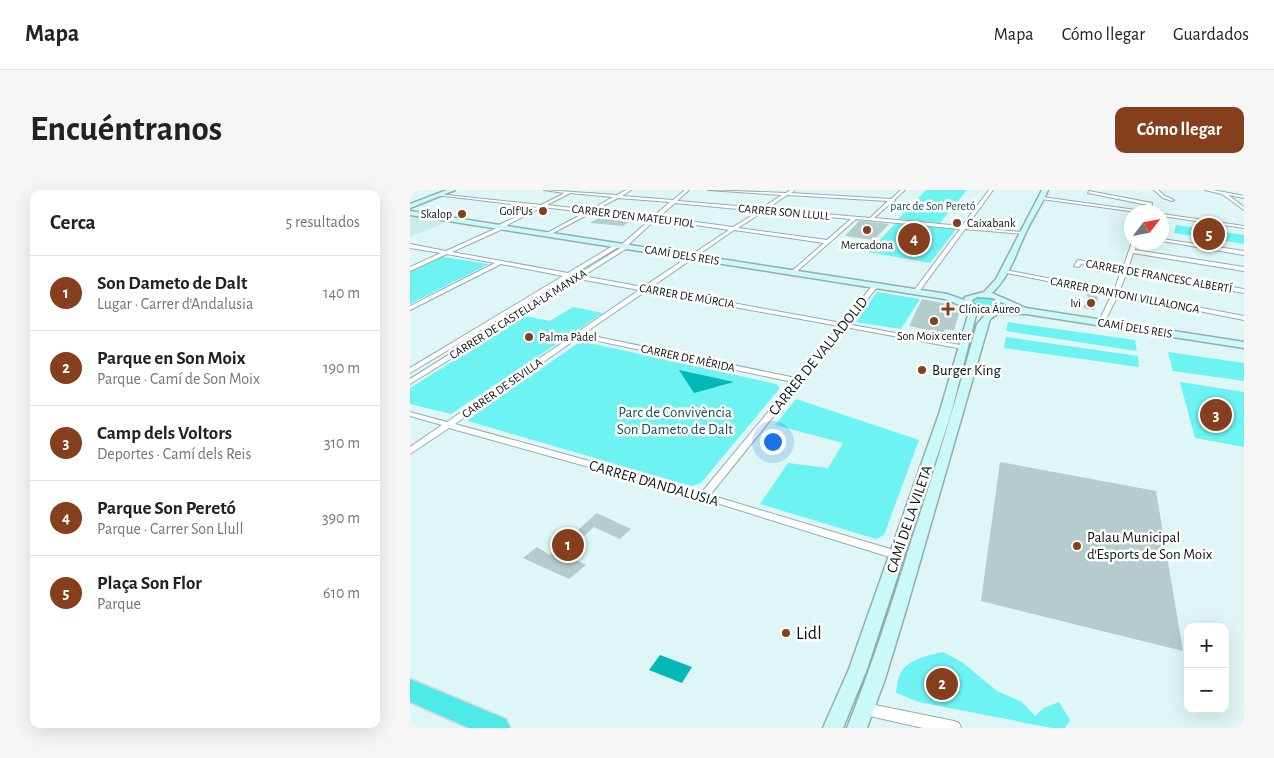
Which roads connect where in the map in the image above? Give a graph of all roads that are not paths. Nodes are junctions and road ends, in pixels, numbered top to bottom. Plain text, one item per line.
1 (452, 190) edge
2 (546, 190) edge
3 (629, 190) edge
4 (687, 190) edge
5 (710, 190) edge
6 (792, 190) edge
7 (903, 190) edge
8 (991, 190) edge
9 (1045, 190) edge
10 (1156, 190) edge
11 (1207, 190) edge
12 (1243, 190) edge
13 (572, 191) edge
14 (1089, 191) edge
15 (1223, 193) junction
16 (786, 194) junction
17 (438, 195) junction
18 (1126, 195) dead end
19 (1234, 195) junction
20 (617, 197) junction
21 (1244, 197) edge
22 (1042, 198) junction
23 (894, 200) junction
24 (1130, 200) junction
25 (1172, 200) dead end
26 (673, 203) junction
27 (1150, 205) edge
28 (410, 206) edge
29 (542, 206) junction
30 (1104, 207) junction
31 (1244, 209) edge
32 (762, 210) junction
33 (1124, 210) edge
34 (591, 211) junction
35 (412, 214) edge
36 (1169, 216) edge
37 (656, 218) junction
38 (855, 218) junction
39 (871, 219) junction
40 (503, 226) junction
41 (964, 226) junction
42 (1244, 227) edge
43 (732, 229) junction
44 (1022, 233) junction
45 (549, 234) junction
46 (1169, 241) edge
47 (827, 242) junction
48 (410, 246) edge
49 (623, 246) junction
50 (1131, 251) joint
51 (446, 252) junction
52 (1244, 253) edge
53 (692, 256) junction
54 (501, 262) junction
55 (1077, 266) dead end
56 (410, 269) edge
57 (1244, 269) edge
58 (1124, 270) junction
59 (794, 272) junction
60 (1005, 272) junction
61 (569, 274) junction
62 (580, 276) junction
63 (875, 286) junction
64 (997, 286) junction
65 (645, 289) junction
66 (1244, 291) edge
67 (916, 292) junction
68 (1116, 293) junction
69 (986, 294) junction
70 (971, 302) junction
71 (1002, 306) junction
72 (410, 308) edge
73 (1244, 318) edge
74 (1101, 323) junction
75 (843, 324) junction
76 (578, 335) junction
77 (1244, 345) edge
78 (963, 347) junction
79 (410, 371) edge
80 (410, 382) edge
81 (798, 382) junction
82 (410, 414) edge
83 (448, 426) junction
84 (410, 451) edge
85 (704, 496) junction
86 (896, 555) junction
87 (410, 690) edge
88 (865, 709) junction
89 (833, 723) edge
90 (923, 724) edge
91 (496, 728) edge
92 (857, 728) edge
93 (954, 728) edge

1 - 17 street
2 - 13 street, CARRER SON LLULL
3 - 20 street
4 - 26 street
5 - 16 street
6 - 16 street, CARRER DE SEVILLA
7 - 23 street
8 - 41 street
9 - 22 street
10 - 25 street
11 - 15 street
12 - 19 street
13 - 20 street, CARRER SON LLULL
13 - 29 street
14 - 24 street
14 - 30 street
15 - 19 street
15 - 31 street
16 - 23 street
16 - 32 street, CARRER DE SEVILLA
17 - 28 street
17 - 29 street, CARRER D'EN MATEU FIOL
18 - 24 street
19 - 21 street
20 - 26 street, CARRER SON LLULL
20 - 34 street
22 - 30 street
22 - 44 street
23 - 39 street
24 - 27 street
26 - 32 street, CARRER SON LLULL
26 - 37 street
29 - 34 street, CARRER D'EN MATEU FIOL
29 - 40 street
30 - 33 street
32 - 38 street, CARRER SON LLULL
32 - 43 street, CARRER DE SEVILLA
34 - 37 street, CARRER D'EN MATEU FIOL
34 - 45 street
35 - 40 street, CAMÍ DELS REIS
36 - 42 street
37 - 43 street, CARRER D'EN MATEU FIOL
37 - 49 street
38 - 39 street, CARRER SON LLULL
38 - 47 street
39 - 41 street, CARRER SON LLULL
40 - 45 street, CAMÍ DELS REIS
40 - 51 street
41 - 44 street, CARRER SON LLULL
41 - 67 street
43 - 47 street, CARRER D'EN MATEU FIOL
43 - 53 street, CARRER DE SEVILLA
44 - 60 street
45 - 49 street, CAMÍ DELS REIS
46 - 52 street
47 - 59 street
48 - 51 street, CARRER DE MÚRCIA
49 - 53 street, CAMÍ DELS REIS
49 - 61 street, CARRER DE CASTELLA-LA MANXA
49 - 62 street, CARRER DE CASTELLA-LA MANXA
50 - 57 street
50 - 58 street
51 - 54 street, CARRER DE MÚRCIA
51 - 56 street
53 - 59 street, CAMÍ DELS REIS
53 - 65 street, CARRER DE SEVILLA
54 - 61 street, CARRER DE MÚRCIA
54 - 72 street
55 - 58 street, CARRER DE FRANCESC ALBERTÍ
58 - 66 street, CARRER DE FRANCESC ALBERTÍ
58 - 68 street
59 - 63 street, CAMÍ DELS REIS
60 - 64 street
60 - 68 street, CARRER D'ANTONI VILLALONGA
61 - 62 street, CARRER DE MÚRCIA
61 - 79 street, CARRER DE CASTELLA-LA MANXA
62 - 65 street, CARRER DE MÚRCIA
62 - 80 street, CARRER DE CASTELLA-LA MANXA
63 - 67 street, CAMÍ DELS REIS
63 - 75 street, CARRER DE VALLADOLID
64 - 69 street
64 - 71 street
65 - 75 street, CARRER DE MÚRCIA
65 - 76 street, CARRER DE SEVILLA
67 - 70 street, CAMÍ DELS REIS
68 - 73 street, CARRER D'ANTONI VILLALONGA
68 - 74 street
69 - 70 street
69 - 71 street
70 - 71 street, CAMÍ DELS REIS
70 - 78 street, CAMÍ DE LA VILETA
71 - 74 street, CAMÍ DELS REIS
71 - 88 street, CAMÍ DE LA VILETA
74 - 77 street, CAMÍ DELS REIS
75 - 78 street, CARRER DE MÚRCIA
75 - 81 street, CARRER DE VALLADOLID
76 - 81 street, CARRER DE MÈRIDA
76 - 83 street, CARRER DE SEVILLA
78 - 86 street, CAMÍ DE LA VILETA
81 - 85 street, CARRER DE VALLADOLID
82 - 83 street, CARRER D'ANDALUSIA
83 - 84 street, CARRER DE SEVILLA
83 - 85 street, CARRER D'ANDALUSIA
85 - 86 street, CARRER D'ANDALUSIA
86 - 89 street, CAMÍ DE LA VILETA
87 - 91 highway
88 - 90 street
88 - 92 street, CAMÍ DE LA VILETA
90 - 93 street

